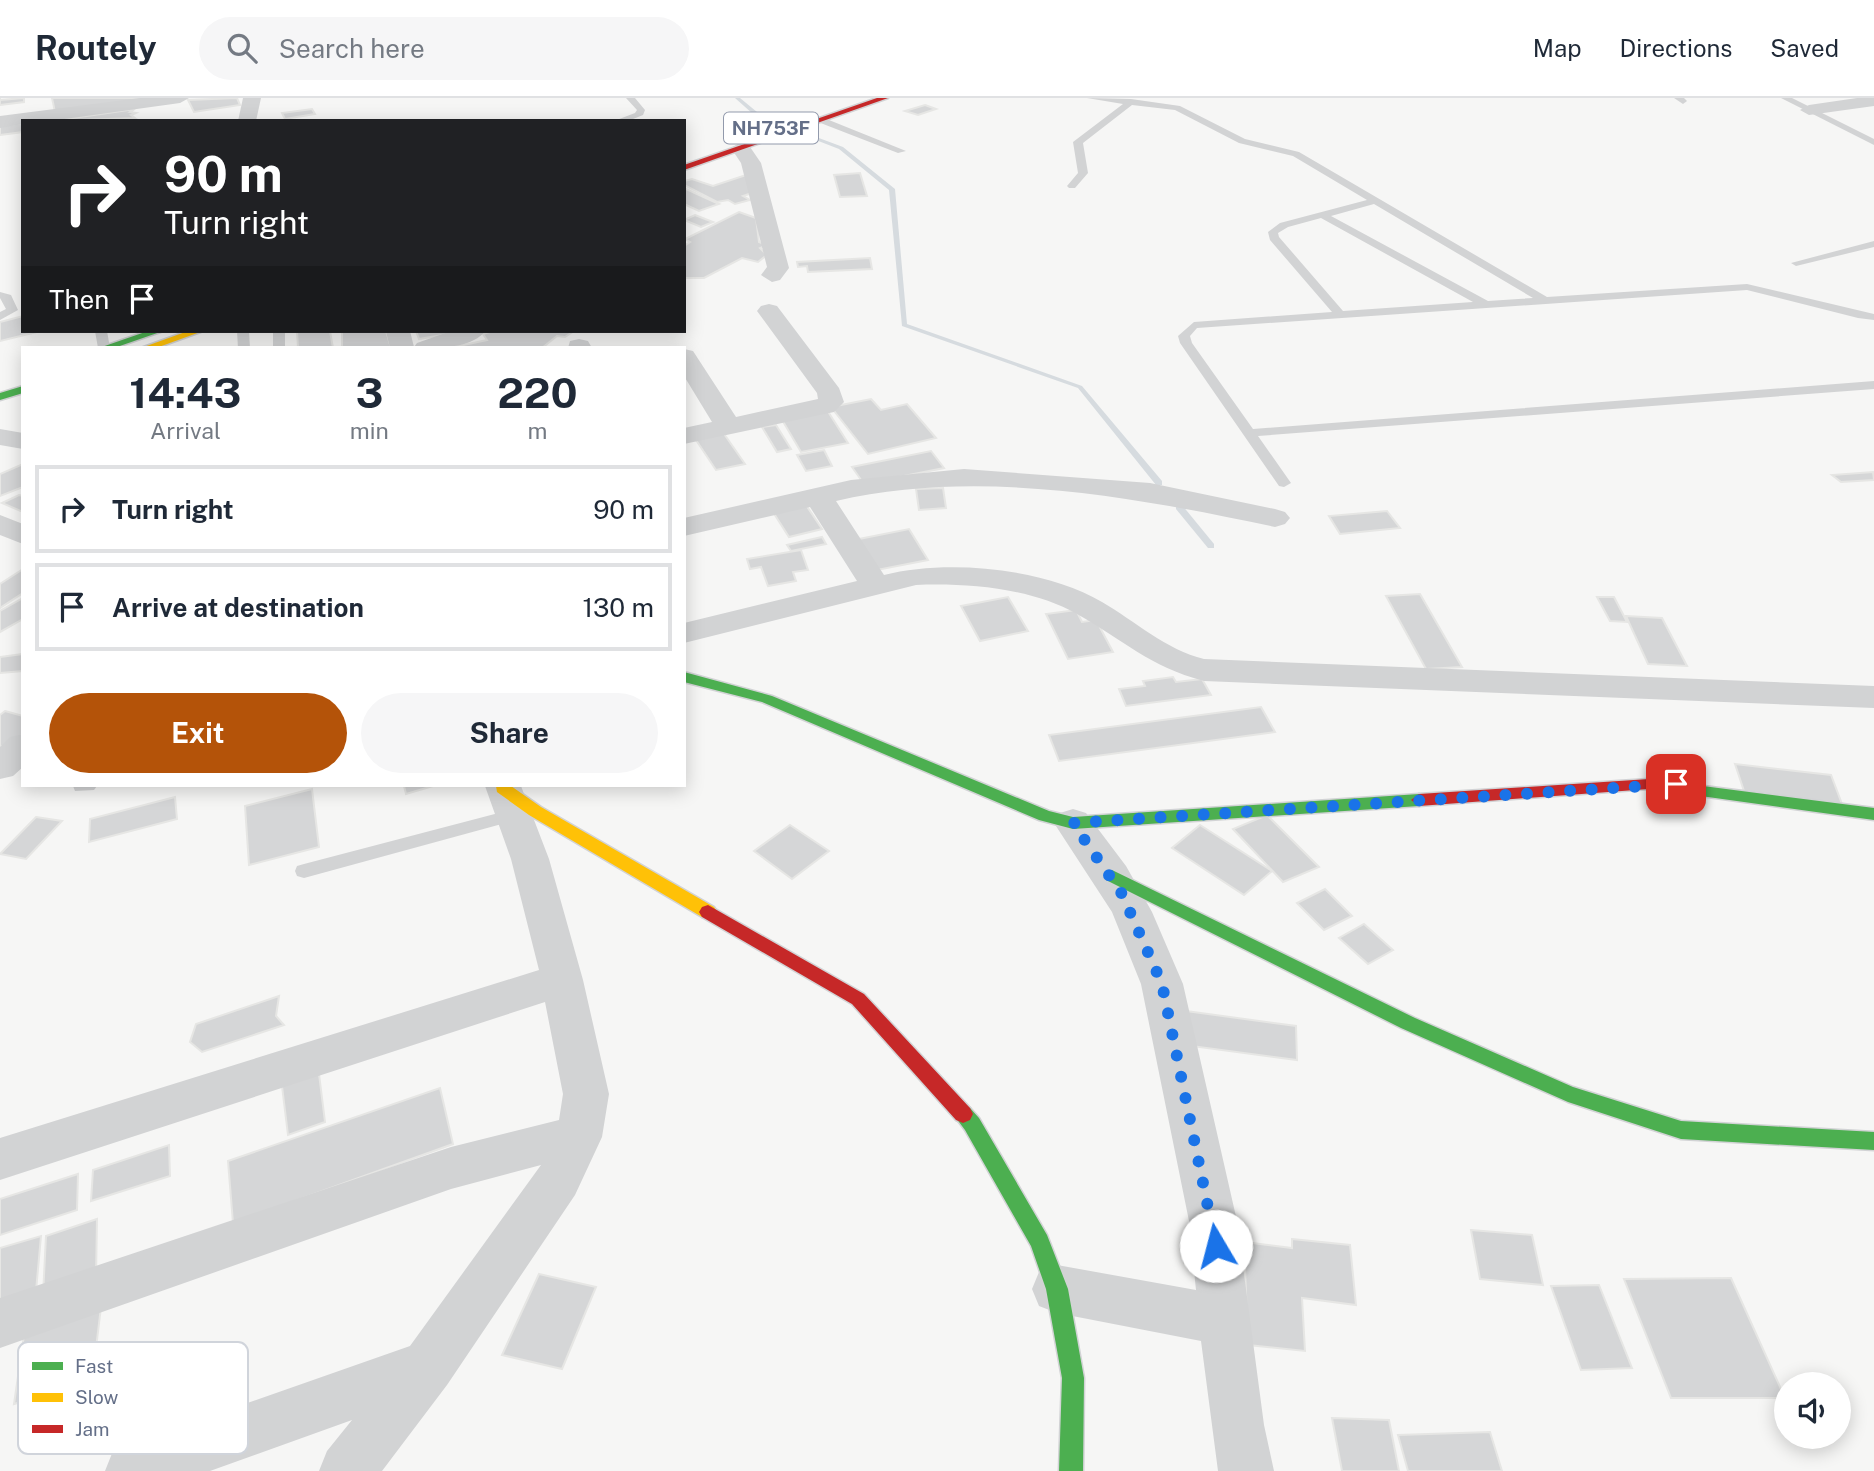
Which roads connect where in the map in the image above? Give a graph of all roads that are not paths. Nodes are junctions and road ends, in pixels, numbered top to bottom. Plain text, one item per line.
1 (31, 98) edge
2 (180, 98) edge
3 (252, 98) edge
4 (630, 98) edge
5 (857, 98) edge
6 (884, 98) edge
7 (1091, 98) edge
8 (1785, 98) edge
9 (1874, 101) edge
10 (1131, 102) junction
11 (1808, 110) junction
12 (21, 119) edge
13 (22, 119) edge
14 (247, 119) edge
15 (626, 119) edge
16 (821, 120) junction
17 (0, 122) edge
18 (1874, 142) edge
19 (741, 148) junction
20 (901, 151) dead end
21 (686, 157) edge
22 (686, 167) edge
23 (1072, 186) dead end
24 (1376, 201) junction
25 (1322, 215) junction
26 (1874, 244) edge
27 (1796, 262) dead end
28 (772, 275) dead end
29 (0, 295) edge
30 (1547, 302) junction
31 (1488, 306) junction
32 (769, 311) dead end
33 (1340, 315) junction
34 (1860, 316) junction
35 (0, 317) edge
36 (1874, 317) edge
37 (1874, 324) edge
38 (152, 333) edge
39 (192, 333) edge
40 (467, 333) edge
41 (110, 346) edge
42 (152, 346) edge
43 (432, 346) edge
44 (686, 358) edge
45 (21, 375) edge
46 (0, 382) edge
47 (1874, 385) edge
48 (21, 390) edge
49 (0, 397) edge
50 (729, 427) junction
51 (1252, 433) junction
52 (686, 436) edge
53 (0, 437) edge
54 (21, 441) edge
55 (1284, 483) dead end
56 (818, 496) junction
57 (1275, 518) dead end
58 (0, 524) edge
59 (686, 527) edge
60 (21, 534) edge
61 (875, 585) junction
62 (686, 632) edge
63 (686, 678) edge
64 (1874, 697) edge
65 (21, 748) edge
66 (0, 767) edge
67 (507, 796) edge
68 (1874, 814) edge
69 (1073, 823) junction
70 (304, 871) dead end
71 (1112, 876) junction
72 (562, 980) junction
73 (579, 1137) junction
74 (1874, 1141) edge
75 (0, 1158) edge
76 (1057, 1289) junction
77 (1224, 1320) junction
78 (0, 1323) edge
79 (428, 1366) junction
80 (248, 1430) edge
81 (181, 1454) edge
82 (133, 1471) edge
83 (347, 1471) edge
84 (1071, 1471) edge
85 (1246, 1471) edge

1 - 13 street
2 - 13 street
3 - 14 street
4 - 15 lane
5 - 21 main road, NH753F
6 - 16 main road, NH753F
7 - 10 lane
8 - 11 lane
9 - 11 street
10 - 23 lane
10 - 24 lane
11 - 18 lane
12 - 17 street
16 - 19 main road, NH753F
16 - 20 lane
19 - 22 main road, NH753F
19 - 28 street
24 - 25 lane
24 - 30 lane
25 - 31 lane
25 - 33 lane
26 - 27 lane
29 - 35 lane
30 - 31 lane
30 - 34 lane
31 - 33 lane
32 - 50 street
33 - 51 lane
34 - 36 lane
34 - 37 lane
38 - 41 main road
39 - 42 main road
40 - 43 street
44 - 50 street
45 - 46 main road
47 - 51 lane
48 - 49 main road
50 - 52 street
51 - 55 lane
53 - 54 street
56 - 57 street
56 - 59 street
56 - 61 street
58 - 60 street
61 - 62 street
61 - 64 street
63 - 69 main road
65 - 66 street
67 - 70 lane
67 - 72 street
67 - 76 main road
68 - 69 main road
69 - 71 street
71 - 74 main road
71 - 77 street
72 - 73 street
72 - 75 street
73 - 78 street
73 - 79 street
76 - 77 street
76 - 84 main road
77 - 85 street
79 - 80 street
79 - 83 street
81 - 82 street

